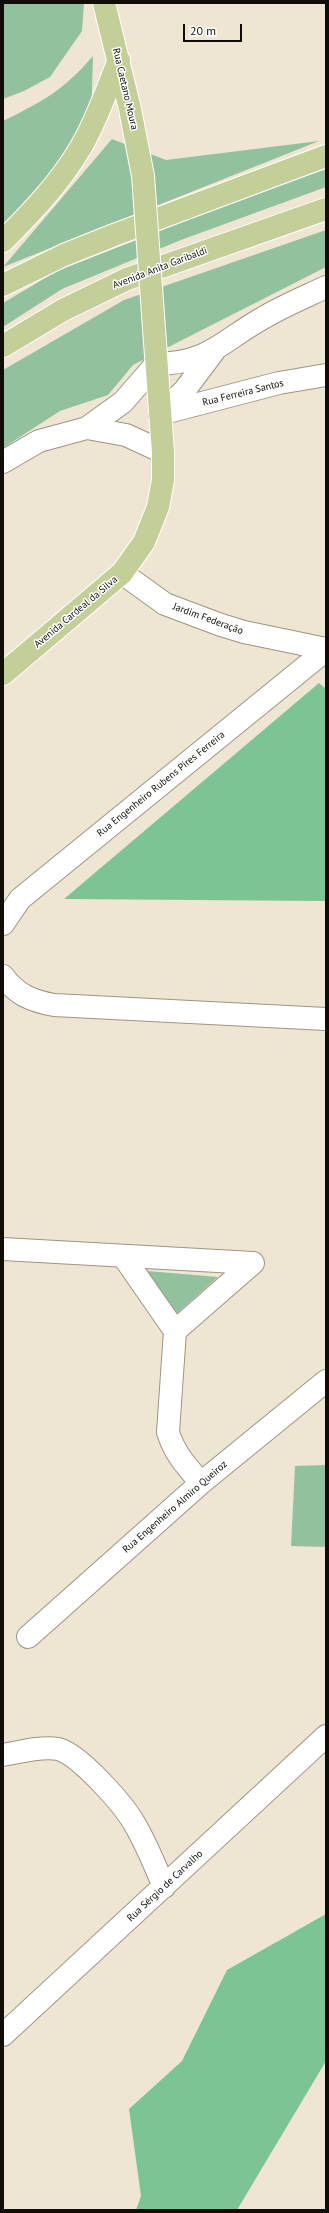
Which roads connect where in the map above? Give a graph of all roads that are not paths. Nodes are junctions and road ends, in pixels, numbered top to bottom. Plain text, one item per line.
1 (104, 3) edge
2 (119, 60) junction
3 (326, 156) edge
4 (326, 209) edge
5 (3, 241) edge
6 (3, 285) edge
7 (326, 287) edge
8 (3, 346) edge
9 (214, 351) junction
10 (156, 360) junction
11 (326, 375) edge
12 (160, 414) junction
13 (87, 428) junction
14 (163, 452) junction
15 (3, 462) edge
16 (122, 573) junction
17 (326, 649) edge
18 (3, 674) edge
19 (3, 924) edge
20 (3, 976) edge
21 (326, 1019) edge
22 (3, 1249) edge
23 (123, 1256) junction
24 (175, 1331) junction
25 (326, 1381) edge
26 (201, 1483) junction
27 (28, 1637) dead end
28 (326, 1736) edge
29 (3, 1755) edge
30 (164, 1887) junction
31 (3, 2035) edge

1 - 2 main road, Rua Caetano Moura
2 - 5 main road
2 - 10 main road, Rua Caetano Moura, bridge
3 - 6 main road
4 - 8 main road, Avenida Anita Garibaldi
7 - 9 street
9 - 10 street
9 - 12 street
10 - 12 main road, Avenida Cardeal da Silva
10 - 13 street
11 - 12 street, Rua Ferreira Santos
12 - 14 main road, Avenida Cardeal da Silva
13 - 14 street
13 - 15 street
14 - 16 main road, Avenida Cardeal da Silva
16 - 17 street, Jardim Federação
16 - 18 main road, Avenida Cardeal da Silva
17 - 19 street, Rua Engenheiro Rubens Pires Ferreira
20 - 21 street
22 - 23 street
23 - 24 street
23 - 24 street
24 - 26 street
25 - 26 street, Rua Engenheiro Almiro Queiroz
26 - 27 street, Rua Engenheiro Almiro Queiroz
28 - 30 street, Rua Sérgio de Carvalho
29 - 30 street
30 - 31 street, Rua Sérgio de Carvalho

